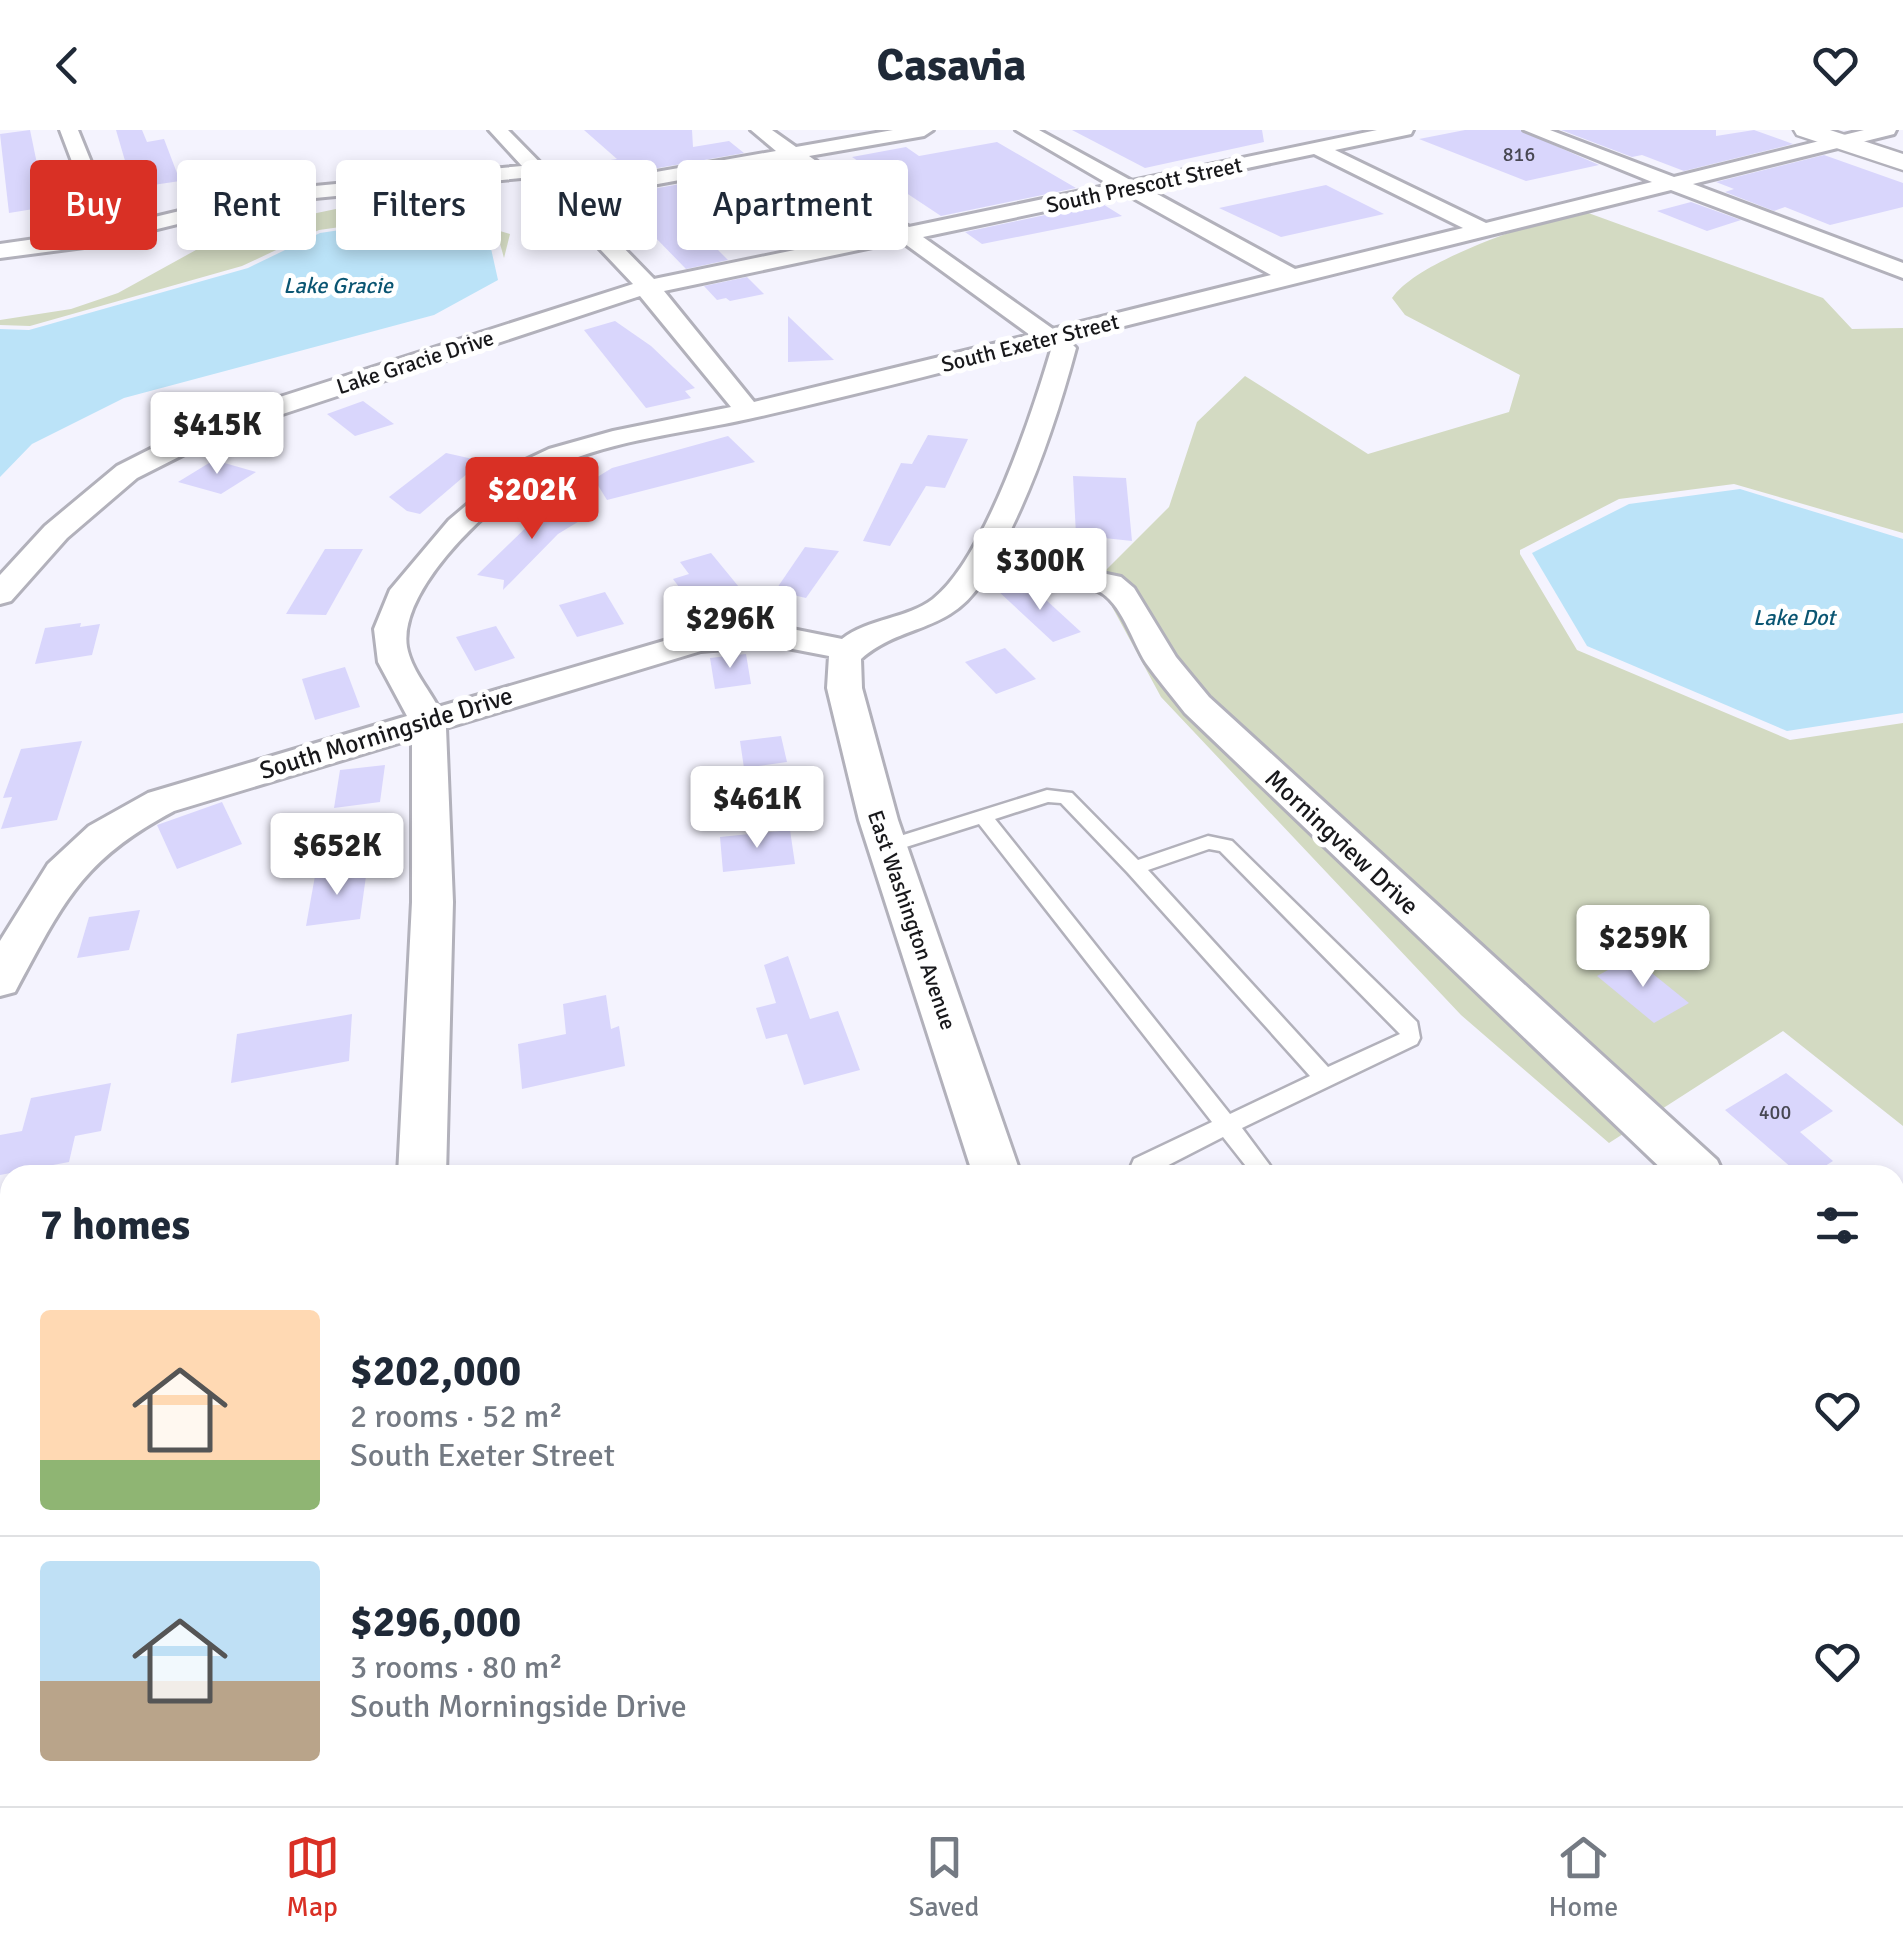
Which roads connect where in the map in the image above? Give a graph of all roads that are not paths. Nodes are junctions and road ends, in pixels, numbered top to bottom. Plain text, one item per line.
1 (69, 130) edge
2 (498, 130) edge
3 (760, 130) edge
4 (924, 130) edge
5 (1025, 130) edge
6 (1404, 130) edge
7 (1533, 130) edge
8 (1806, 130) edge
9 (1887, 130) edge
10 (1842, 142) junction
11 (1316, 148) junction
12 (794, 153) junction
13 (80, 160) edge
14 (526, 160) edge
15 (803, 160) edge
16 (1903, 162) edge
17 (521, 172) edge
18 (657, 177) edge
19 (1674, 184) junction
20 (1128, 188) junction
21 (157, 223) edge
22 (1484, 230) junction
23 (908, 234) edge
24 (908, 237) edge
25 (30, 246) edge
26 (615, 250) edge
27 (831, 250) edge
28 (0, 251) edge
29 (1903, 271) edge
30 (1292, 277) junction
31 (650, 287) junction
32 (1050, 338) junction
33 (748, 412) junction
34 (972, 572) junction
35 (0, 594) edge
36 (852, 651) junction
37 (426, 723) junction
38 (983, 816) junction
39 (887, 847) junction
40 (1135, 868) junction
41 (0, 980) edge
42 (1325, 1078) junction
43 (1228, 1125) junction
44 (422, 1165) edge
45 (994, 1165) edge
46 (1144, 1165) edge
47 (1258, 1165) edge
48 (1689, 1165) edge

1 - 13 street
2 - 14 street
3 - 12 street
4 - 12 street
5 - 20 street
6 - 11 street, South Prescott Street
7 - 19 street
8 - 10 main road
9 - 10 street, South Exeter Street
10 - 16 main road
10 - 19 street, South Exeter Street
11 - 20 street, South Prescott Street
11 - 22 street
12 - 15 street
12 - 18 street
17 - 21 street
19 - 22 street, South Exeter Street
19 - 29 street
20 - 23 street, South Prescott Street
20 - 30 street
22 - 30 street, South Exeter Street
24 - 32 street
25 - 28 street
26 - 31 street
27 - 31 street, South Prescott Street
30 - 32 street, South Exeter Street
31 - 33 street
31 - 35 street, Lake Gracie Drive
32 - 33 street, South Exeter Street
32 - 34 street
33 - 37 street, South Exeter Street
34 - 36 street
34 - 48 street, Morningview Drive
36 - 37 street, South Morningside Drive
36 - 39 street, East Washington Avenue
37 - 41 street, South Morningside Drive
37 - 44 street
38 - 39 lane
38 - 40 lane
38 - 43 lane
39 - 45 street, East Washington Avenue
40 - 42 lane
40 - 42 lane
42 - 43 lane
43 - 46 lane
43 - 47 lane

